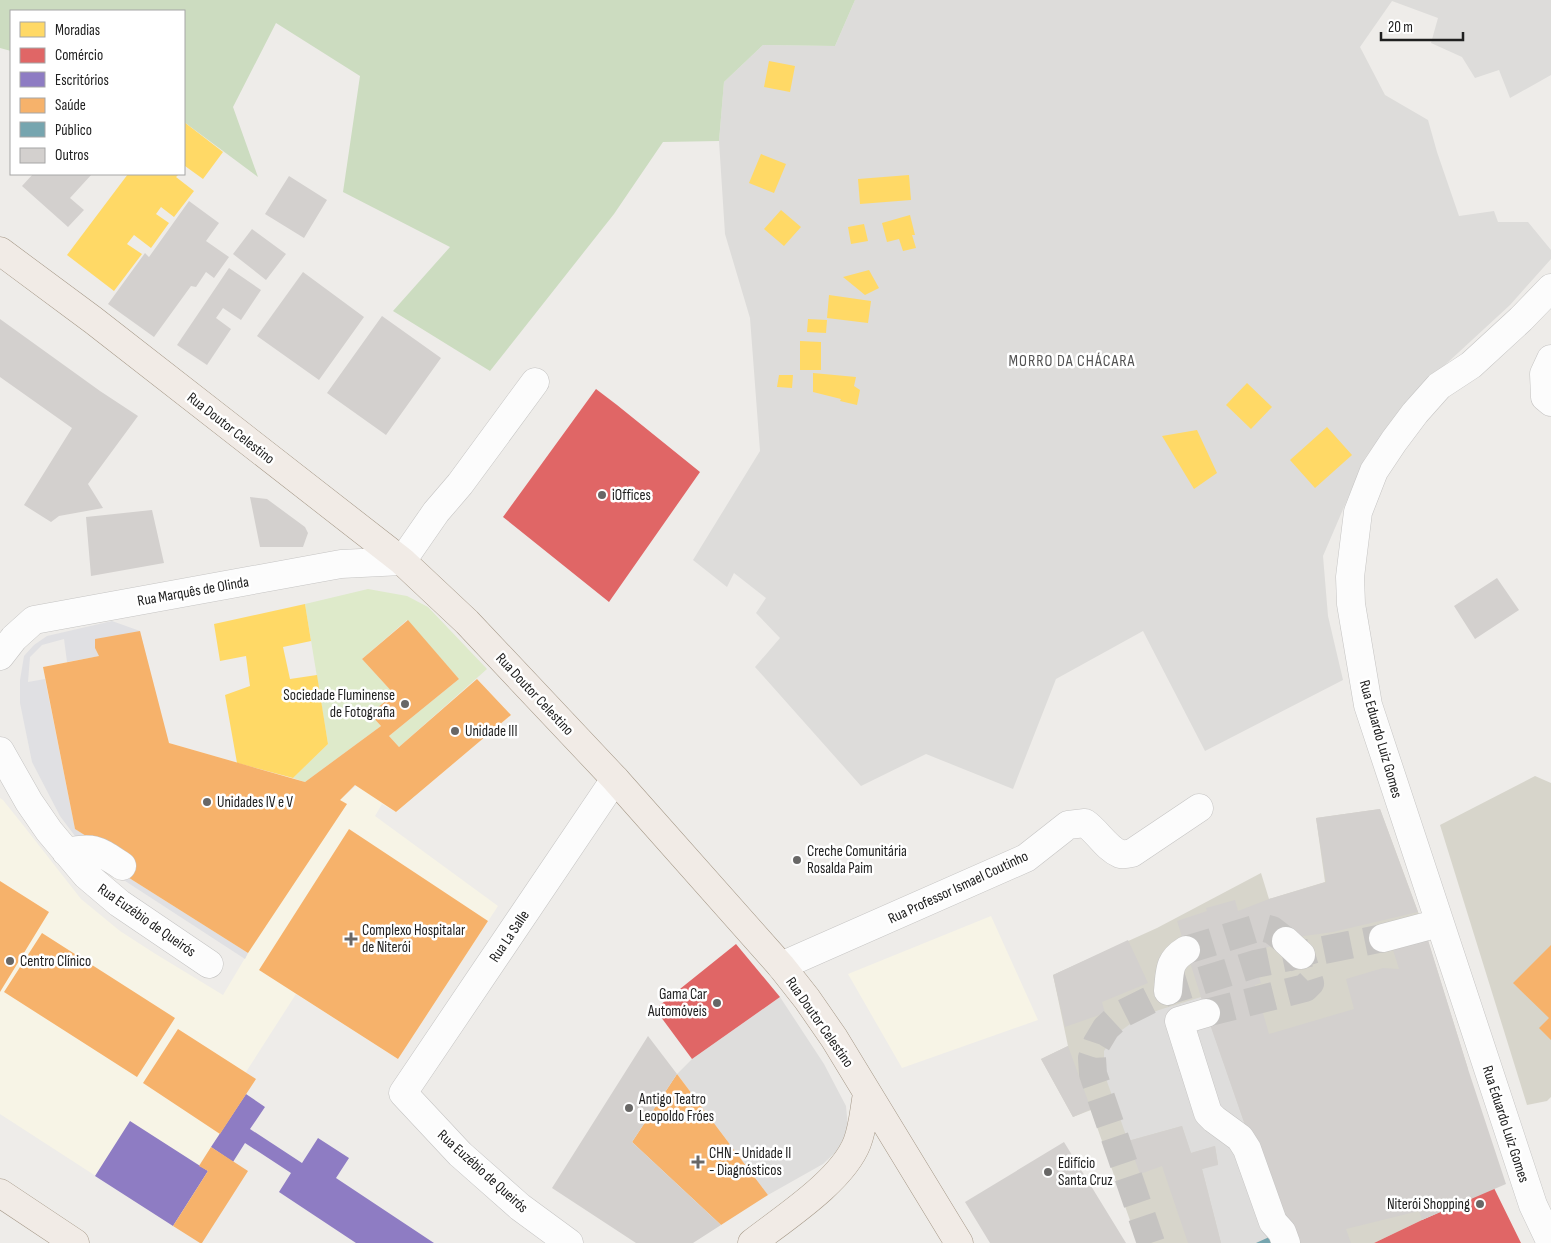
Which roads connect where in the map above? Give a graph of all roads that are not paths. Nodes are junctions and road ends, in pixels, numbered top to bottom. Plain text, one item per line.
1 (0, 251) edge
2 (1551, 288) edge
3 (1551, 359) edge
4 (534, 382) dead end
5 (1551, 402) edge
6 (402, 561) junction
7 (34, 620) junction
8 (0, 625) edge
9 (0, 656) edge
10 (0, 751) edge
11 (615, 779) junction
12 (1199, 808) dead end
13 (66, 852) junction
14 (122, 866) dead end
15 (1439, 923) junction
16 (1383, 938) tunnel mouth
17 (1186, 950) tunnel mouth
18 (210, 964) dead end
19 (781, 966) junction
20 (1168, 990) dead end
21 (1206, 1013) tunnel mouth
22 (403, 1093) joint
23 (867, 1094) junction
24 (0, 1192) edge
25 (75, 1243) edge
26 (570, 1243) edge
27 (752, 1243) edge
28 (958, 1243) edge
29 (1286, 1243) edge
30 (1551, 1243) edge

1 - 6 main road, Rua Doutor Celestino
2 - 15 street, Rua Eduardo Luiz Gomes
3 - 5 street
4 - 6 street
6 - 7 street, Rua Marquês de Olinda
6 - 11 main road, Rua Doutor Celestino
7 - 8 street, Rua Marquês de Olinda
7 - 9 street
10 - 13 street, Rua Euzébio de Queirós
11 - 19 main road, Rua Doutor Celestino
11 - 22 street, Rua La Salle
12 - 19 street, Rua Professor Ismael Coutinho
13 - 14 street
13 - 18 street, Rua Euzébio de Queirós
15 - 16 street
15 - 30 street, Rua Eduardo Luiz Gomes
17 - 20 street
19 - 23 main road, Rua Doutor Celestino
21 - 29 street
22 - 26 street, Rua Euzébio de Queirós
23 - 27 main road
23 - 28 main road, Rua Doutor Celestino
24 - 25 main road

